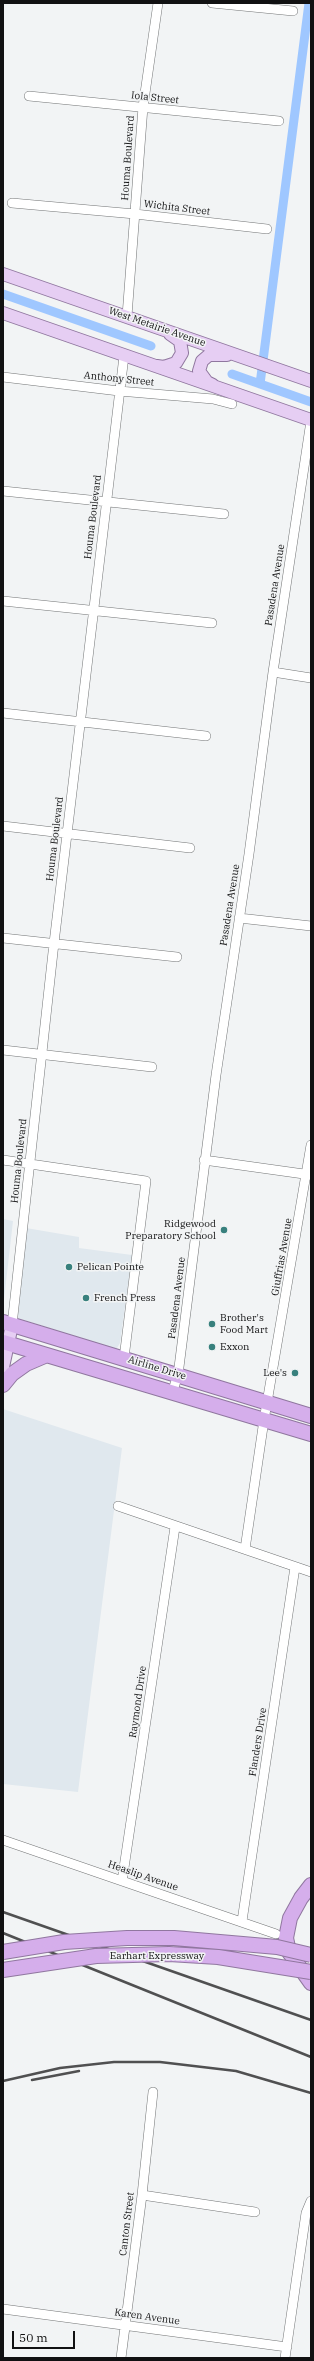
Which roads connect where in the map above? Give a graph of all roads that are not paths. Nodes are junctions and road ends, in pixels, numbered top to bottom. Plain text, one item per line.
1 (158, 3) edge
2 (212, 3) edge
3 (293, 11) dead end
4 (29, 96) dead end
5 (143, 107) junction
6 (279, 121) dead end
7 (12, 204) dead end
8 (135, 214) junction
9 (267, 229) dead end
10 (3, 274) edge
11 (3, 313) edge
12 (127, 316) junction
13 (157, 327) junction
14 (124, 356) junction
15 (244, 358) junction
16 (148, 364) junction
17 (3, 377) edge
18 (311, 381) edge
19 (220, 389) junction
20 (119, 391) junction
21 (232, 404) dead end
22 (311, 421) edge
23 (3, 491) edge
24 (106, 500) junction
25 (224, 514) dead end
26 (3, 601) edge
27 (94, 612) junction
28 (212, 623) dead end
29 (273, 672) junction
30 (311, 678) edge
31 (3, 712) edge
32 (80, 721) junction
33 (206, 736) dead end
34 (3, 826) edge
35 (67, 834) junction
36 (190, 848) dead end
37 (240, 918) junction
38 (311, 926) edge
39 (3, 938) edge
40 (54, 943) junction
41 (177, 957) dead end
42 (3, 1050) edge
43 (42, 1053) junction
44 (152, 1067) dead end
45 (311, 1145) edge
46 (3, 1160) edge
47 (204, 1160) junction
48 (30, 1163) junction
49 (309, 1174) edge
50 (8, 1323) edge
51 (5, 1343) edge
52 (47, 1355) junction
53 (124, 1358) junction
54 (3, 1367) edge
55 (178, 1375) junction
56 (3, 1385) edge
57 (172, 1393) junction
58 (268, 1402) junction
59 (311, 1416) edge
60 (264, 1420) junction
61 (311, 1434) edge
62 (118, 1506) dead end
63 (175, 1526) junction
64 (245, 1549) junction
65 (295, 1566) junction
66 (311, 1572) edge
67 (3, 1840) edge
68 (122, 1881) junction
69 (311, 1885) edge
70 (242, 1921) junction
71 (276, 1934) dead end
72 (3, 1952) edge
73 (311, 1955) edge
74 (3, 1970) edge
75 (311, 1972) edge
76 (311, 1983) edge
77 (153, 2092) dead end
78 (142, 2195) junction
79 (311, 2201) edge
80 (255, 2212) dead end
81 (3, 2309) edge
82 (126, 2325) junction
83 (287, 2347) junction
84 (122, 2358) edge
85 (285, 2358) edge

1 - 5 street, Houma Boulevard
2 - 3 street
4 - 5 street, Iola Street
5 - 6 street, Iola Street
5 - 8 street, Houma Boulevard
7 - 8 street, Wichita Street
8 - 9 street, Wichita Street
8 - 12 street, Houma Boulevard
10 - 12 main road, West Metairie Avenue
11 - 14 main road
12 - 13 main road, West Metairie Avenue
13 - 15 main road, West Metairie Avenue
13 - 16 main road
14 - 16 main road
14 - 20 street, Houma Boulevard
15 - 18 main road, West Metairie Avenue
15 - 19 main road
16 - 19 main road
17 - 20 street, Anthony Street
19 - 22 main road
20 - 21 street, Anthony Street
20 - 24 street, Houma Boulevard
22 - 29 street, Pasadena Avenue
23 - 24 street
24 - 25 street
24 - 27 street, Houma Boulevard
26 - 27 street
27 - 28 street
27 - 32 street, Houma Boulevard
29 - 30 street
29 - 37 street, Pasadena Avenue
31 - 32 street
32 - 33 street
32 - 35 street, Houma Boulevard
34 - 35 street
35 - 36 street
35 - 40 street, Houma Boulevard
37 - 38 street
37 - 47 street, Pasadena Avenue
39 - 40 street
40 - 41 street
40 - 43 street, Houma Boulevard
42 - 43 street
43 - 44 street
43 - 48 street, Houma Boulevard
45 - 49 street, Giuffrias Avenue
46 - 48 street
47 - 49 street
47 - 55 street, Pasadena Avenue
48 - 50 street, Houma Boulevard
48 - 53 street
49 - 58 street, Giuffrias Avenue
50 - 51 main road
50 - 53 highway, Airline Drive
51 - 52 highway, Airline Drive
51 - 54 main road
52 - 56 highway
52 - 57 highway, Airline Drive
53 - 55 highway, Airline Drive
55 - 57 street, Pasadena Avenue
55 - 58 highway, Airline Drive
57 - 60 highway, Airline Drive
58 - 59 highway, Airline Drive
58 - 60 street, Giuffrias Avenue
60 - 61 highway, Airline Drive
60 - 64 street, Giuffrias Avenue
62 - 63 street
63 - 64 street
63 - 68 street, Raymond Drive
64 - 65 street
65 - 66 street
65 - 70 street, Flanders Drive
67 - 68 street, Heaslip Avenue
68 - 70 street, Heaslip Avenue
69 - 76 highway
70 - 71 street, Heaslip Avenue
72 - 73 highway, Earhart Expressway, bridge
74 - 75 highway, Earhart Expressway, bridge
77 - 78 street, Canton Street
78 - 80 street
78 - 82 street, Canton Street
79 - 83 street
81 - 82 street, Karen Avenue
82 - 83 street, Karen Avenue
82 - 84 street, Canton Street
83 - 85 street

